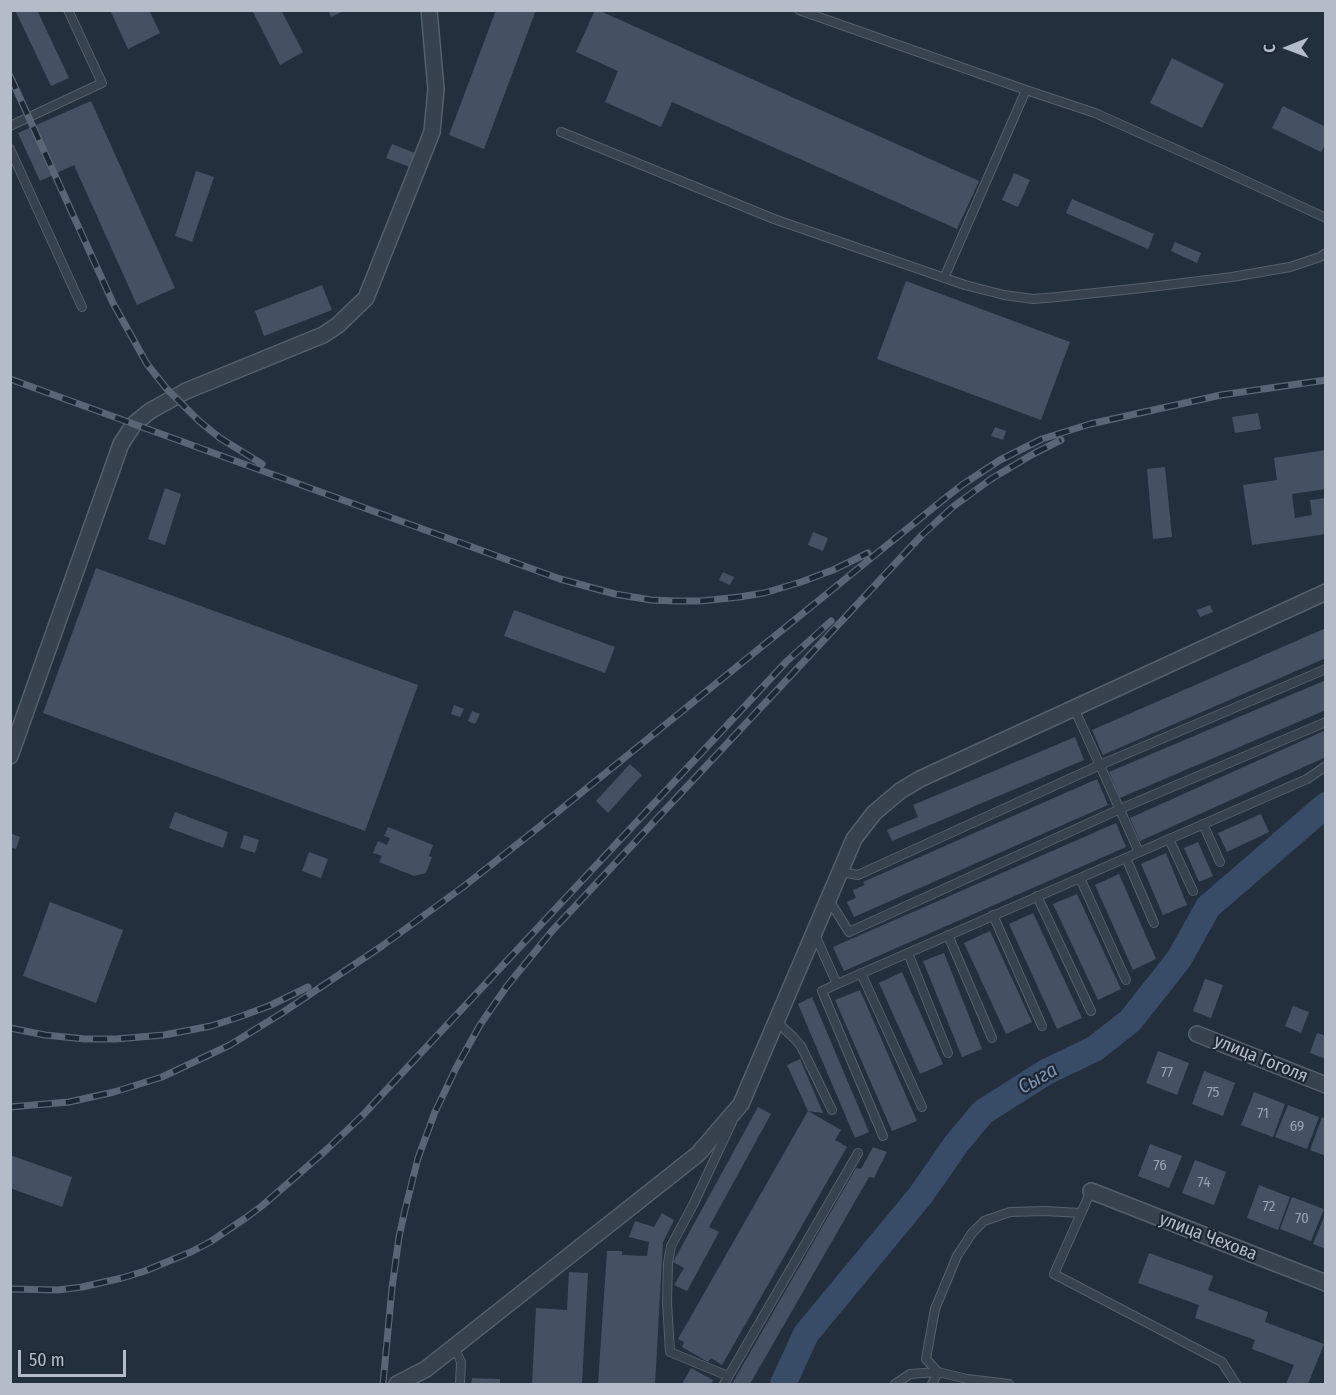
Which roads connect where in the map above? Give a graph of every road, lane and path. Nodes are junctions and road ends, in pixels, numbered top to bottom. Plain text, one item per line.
1 (68, 10) edge
2 (429, 10) edge
3 (799, 10) edge
4 (1026, 90) junction
5 (10, 126) edge
6 (561, 132) dead end
7 (10, 149) edge
8 (1326, 218) edge
9 (1326, 252) edge
10 (944, 278) junction
11 (82, 307) dead end
12 (1326, 592) edge
13 (1326, 669) edge
14 (1074, 708) junction
15 (1326, 722) edge
16 (10, 756) edge
17 (1100, 765) junction
18 (1326, 766) edge
19 (1120, 810) junction
20 (1203, 824) junction
21 (1169, 839) junction
22 (1139, 852) junction
23 (1126, 858) junction
24 (1220, 862) dead end
25 (841, 872) junction
26 (1080, 878) junction
27 (1192, 891) dead end
28 (1037, 896) junction
29 (829, 900) junction
30 (993, 915) junction
31 (1154, 923) dead end
32 (814, 934) junction
33 (948, 935) junction
34 (908, 952) junction
35 (861, 973) junction
36 (1126, 980) dead end
37 (837, 984) junction
38 (1091, 1011) dead end
39 (776, 1021) junction
40 (1042, 1026) dead end
41 (1197, 1034) dead end
42 (992, 1038) dead end
43 (948, 1053) dead end
44 (1326, 1085) edge
45 (741, 1104) junction
46 (922, 1107) dead end
47 (832, 1110) dead end
48 (883, 1137) dead end
49 (858, 1153) dead end
50 (1091, 1191) joint
51 (1081, 1213) junction
52 (1326, 1283) edge
53 (454, 1347) junction
54 (938, 1372) junction
55 (728, 1376) junction
56 (410, 1380) edge
57 (397, 1384) edge
58 (460, 1384) edge
59 (724, 1384) edge
60 (895, 1384) edge
61 (932, 1384) edge
62 (1009, 1384) edge
63 (1236, 1384) edge

1 - 5 lane
2 - 16 street
3 - 4 lane
4 - 8 lane
4 - 10 lane
6 - 10 lane
7 - 11 lane
9 - 10 lane
12 - 14 street
13 - 17 lane
14 - 17 lane
14 - 25 street
15 - 19 lane
17 - 19 lane
17 - 25 lane
18 - 20 lane
19 - 22 lane
19 - 29 lane
20 - 21 lane
20 - 24 lane
21 - 22 lane
21 - 27 lane
22 - 23 lane
23 - 26 lane
23 - 31 lane
25 - 29 street
26 - 28 lane
26 - 36 lane
28 - 30 lane
28 - 38 lane
29 - 32 street
30 - 33 lane
30 - 40 lane
32 - 37 lane
32 - 39 street
33 - 34 lane
33 - 42 lane
34 - 35 lane
34 - 43 lane
35 - 37 lane
35 - 46 lane
37 - 48 lane
39 - 45 street
39 - 47 lane
41 - 44 street, улица Гоголя
45 - 53 street
45 - 55 lane
49 - 55 lane
50 - 51 lane
50 - 52 street, улица Чехова
51 - 54 lane
51 - 63 lane
53 - 56 street
53 - 58 lane
54 - 60 lane
54 - 61 lane
54 - 62 lane
55 - 59 lane
56 - 57 street

